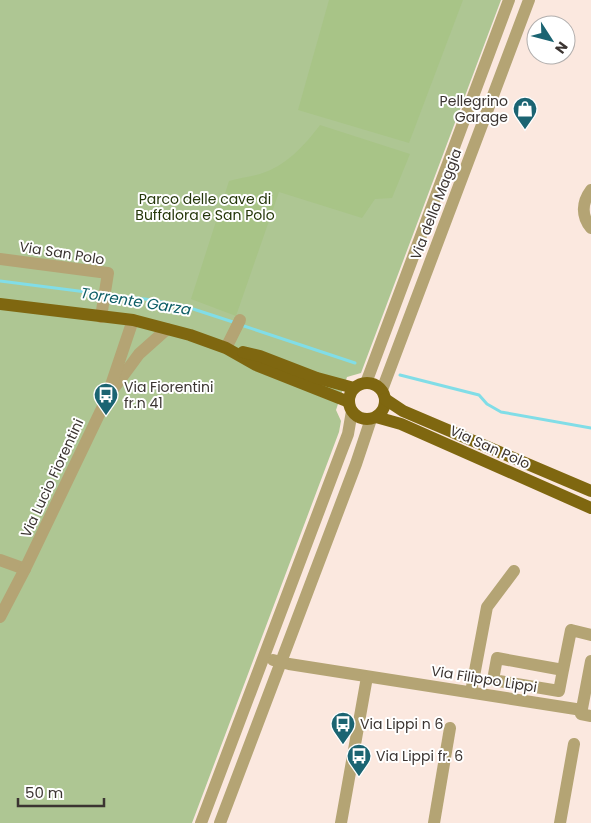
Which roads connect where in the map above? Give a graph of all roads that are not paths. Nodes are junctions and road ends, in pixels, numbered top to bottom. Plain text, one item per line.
1 (509, 0) edge
2 (529, 0) edge
3 (591, 190) edge
4 (591, 228) edge
5 (0, 259) edge
6 (0, 304) edge
7 (101, 317) junction
8 (133, 320) junction
9 (237, 326) dead end
10 (167, 329) junction
11 (226, 348) junction
12 (360, 385) junction
13 (383, 395) junction
14 (106, 400) junction
15 (350, 407) junction
16 (373, 418) junction
17 (591, 491) edge
18 (591, 508) edge
19 (0, 560) edge
20 (25, 569) junction
21 (514, 571) dead end
22 (1, 611) edge
23 (591, 635) edge
24 (264, 656) junction
25 (591, 661) edge
26 (281, 663) junction
27 (563, 670) junction
28 (367, 676) junction
29 (470, 692) junction
30 (586, 713) edge
31 (450, 728) dead end
32 (574, 744) dead end
33 (200, 823) edge
34 (220, 823) edge
35 (341, 823) edge
36 (434, 823) edge
37 (560, 823) edge

1 - 12 street, Via della Maggia
2 - 13 street, Via della Maggia
3 - 4 street
5 - 7 street, Via San Polo
6 - 7 main road, Via San Polo
7 - 8 main road, Via San Polo
8 - 10 main road, Via San Polo
8 - 14 street, Via Lucio Fiorentini
9 - 11 street
10 - 11 main road, Via San Polo
10 - 14 street, Via Lucio Fiorentini
11 - 12 main road, Via San Polo
11 - 15 main road, Via San Polo
12 - 13 main road, Via San Polo
12 - 15 main road
13 - 16 main road
13 - 17 main road, Via San Polo
14 - 20 street, Via Lucio Fiorentini
15 - 16 main road, Via San Polo
15 - 24 street
16 - 18 main road, Via San Polo
16 - 26 street
19 - 20 street
20 - 22 street, Via Lucio Fiorentini
21 - 29 street
23 - 27 street
24 - 26 street, Via Filippo Lippi
24 - 33 street
25 - 30 street
26 - 28 street, Via Filippo Lippi
26 - 34 street
27 - 27 street
28 - 29 street, Via Filippo Lippi
28 - 35 street
29 - 30 street, Via Filippo Lippi
31 - 36 street
32 - 37 street

